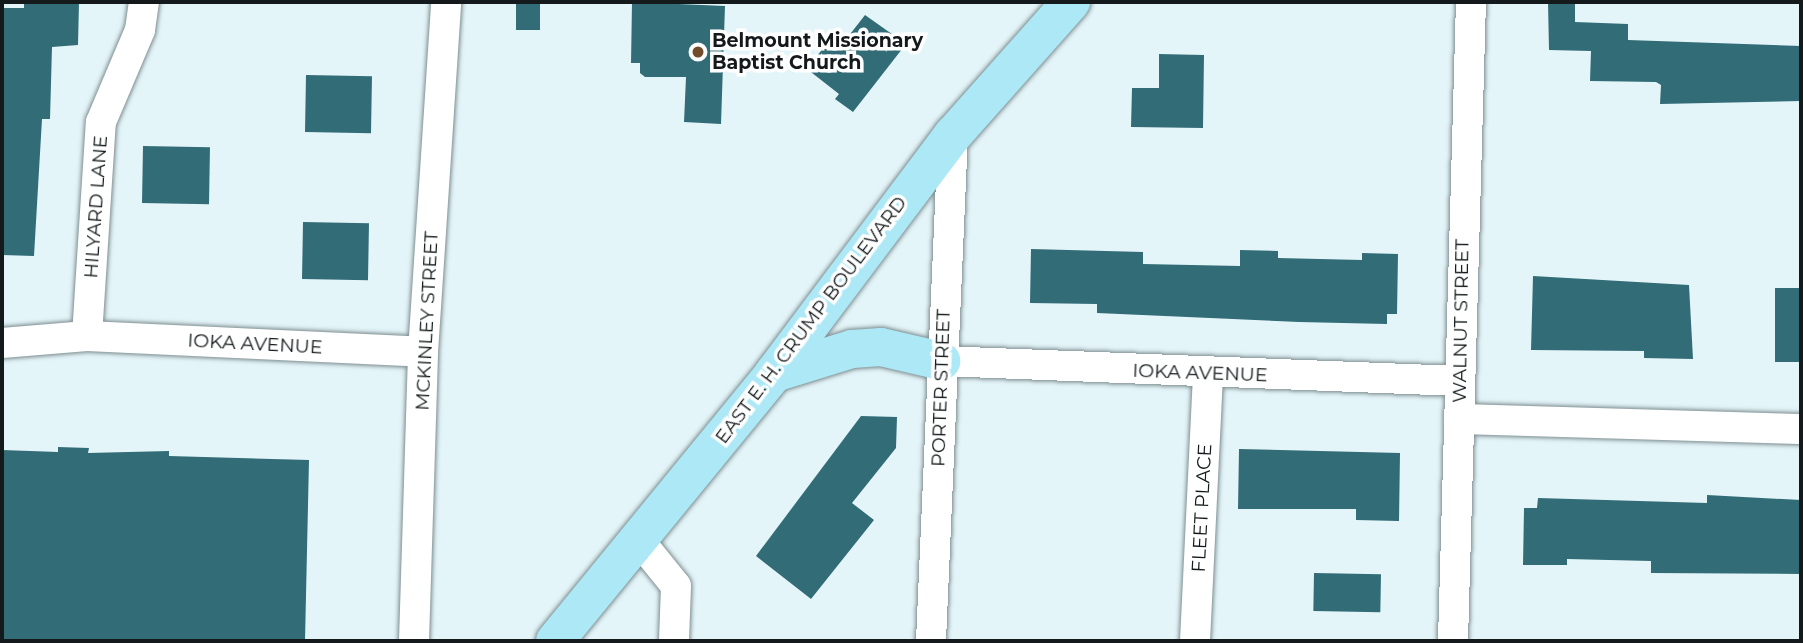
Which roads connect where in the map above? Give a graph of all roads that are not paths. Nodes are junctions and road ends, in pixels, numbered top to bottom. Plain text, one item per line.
1 (144, 2) edge
2 (446, 2) edge
3 (1071, 2) edge
4 (1471, 2) edge
5 (953, 135) junction
6 (87, 336) junction
7 (2, 343) edge
8 (424, 352) junction
9 (941, 360) junction
10 (774, 373) junction
11 (1208, 374) junction
12 (1459, 381) junction
13 (1458, 419) junction
14 (1801, 429) edge
15 (638, 539) junction
16 (414, 641) edge
17 (555, 641) edge
18 (674, 641) edge
19 (931, 641) edge
20 (1195, 641) edge
21 (1453, 641) edge

1 - 6 street, HILYARD LANE
2 - 8 street, MCKINLEY STREET
3 - 5 main road, EAST E. H. CRUMP BOULEVARD
4 - 12 street, WALNUT STREET
5 - 9 street, PORTER STREET
5 - 10 main road, EAST E. H. CRUMP BOULEVARD
6 - 7 street, IOKA AVENUE
6 - 8 street, IOKA AVENUE
8 - 16 street, MCKINLEY STREET
9 - 10 main road
9 - 11 street, IOKA AVENUE
9 - 19 street, PORTER STREET
10 - 15 main road, EAST E. H. CRUMP BOULEVARD
11 - 12 street, IOKA AVENUE
11 - 20 street, FLEET PLACE
12 - 13 street, WALNUT STREET
13 - 14 street
13 - 21 street, WALNUT STREET
15 - 17 main road, EAST E. H. CRUMP BOULEVARD
15 - 18 street

